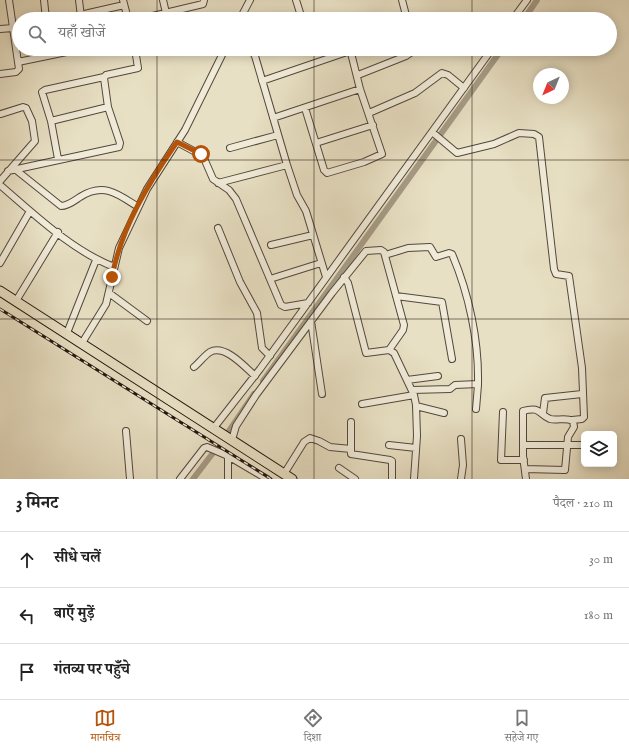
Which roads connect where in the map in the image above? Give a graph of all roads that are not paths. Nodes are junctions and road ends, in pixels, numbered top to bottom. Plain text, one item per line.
1 (9, 0) edge
2 (44, 0) edge
3 (79, 0) edge
4 (162, 0) edge
5 (204, 0) edge
6 (250, 0) edge
7 (296, 0) edge
8 (402, 0) edge
9 (527, 0) edge
10 (124, 2) edge
11 (45, 12) edge
12 (80, 12) edge
13 (95, 12) edge
14 (126, 12) edge
15 (166, 12) edge
16 (170, 12) edge
17 (244, 12) edge
18 (300, 12) edge
19 (405, 12) edge
20 (518, 12) edge
21 (12, 21) edge
22 (12, 28) edge
23 (0, 29) edge
24 (17, 56) edge
25 (51, 56) edge
26 (136, 56) edge
27 (222, 56) edge
28 (255, 56) edge
29 (332, 56) edge
30 (352, 56) edge
31 (406, 56) edge
32 (487, 56) edge
33 (18, 62) junction
34 (0, 74) edge
35 (358, 74) junction
36 (104, 77) junction
37 (262, 80) junction
38 (464, 88) junction
39 (360, 89) junction
40 (108, 107) junction
41 (305, 108) junction
42 (369, 113) junction
43 (1, 114) dead end
44 (273, 118) junction
45 (51, 121) junction
46 (373, 125) junction
47 (432, 133) junction
48 (278, 135) junction
49 (177, 142) junction
50 (316, 143) junction
51 (230, 148) dead end
52 (58, 159) junction
53 (287, 165) junction
54 (16, 170) junction
55 (8, 171) junction
56 (0, 181) edge
57 (218, 184) junction
58 (0, 185) edge
59 (138, 207) junction
60 (30, 211) junction
61 (218, 228) dead end
62 (58, 232) junction
63 (313, 235) junction
64 (271, 245) dead end
65 (385, 255) junction
66 (96, 260) junction
67 (0, 263) edge
68 (322, 263) junction
69 (114, 267) junction
70 (344, 276) junction
71 (326, 277) junction
72 (270, 279) junction
73 (0, 291) edge
74 (109, 292) junction
75 (396, 296) junction
76 (16, 301) junction
77 (308, 303) junction
78 (311, 320) junction
79 (147, 321) dead end
80 (67, 333) junction
81 (82, 343) junction
82 (389, 350) junction
83 (270, 356) junction
84 (452, 360) dead end
85 (194, 368) dead end
86 (255, 376) junction
87 (438, 376) dead end
88 (407, 380) junction
89 (478, 385) junction
90 (413, 393) junction
91 (322, 394) dead end
92 (582, 394) junction
93 (362, 404) dead end
94 (416, 406) junction
95 (476, 409) dead end
96 (502, 412) dead end
97 (444, 413) dead end
98 (543, 413) junction
99 (572, 420) junction
100 (351, 422) dead end
101 (126, 431) dead end
102 (224, 436) junction
103 (461, 438) dead end
104 (389, 445) dead end
105 (523, 445) junction
106 (567, 445) junction
107 (581, 445) edge
108 (351, 448) junction
109 (416, 448) junction
110 (228, 456) junction
111 (524, 460) junction
112 (339, 468) dead end
113 (525, 469) junction
114 (288, 476) edge
115 (130, 479) edge
116 (180, 479) edge
117 (228, 479) edge
118 (267, 479) edge
119 (355, 479) edge
120 (392, 479) edge
121 (414, 479) edge
122 (461, 479) edge
123 (526, 479) edge

1 - 21 street
2 - 11 street
3 - 12 street
4 - 15 street
5 - 16 street
6 - 17 street
7 - 18 street
8 - 19 street
9 - 20 street
10 - 13 street
10 - 14 street
22 - 23 street
24 - 33 street
25 - 33 street
26 - 36 street
27 - 49 street
28 - 37 street
29 - 37 street
30 - 35 street
31 - 35 street
32 - 38 street
33 - 34 street
35 - 39 street
36 - 40 street
36 - 45 street
37 - 44 street
38 - 42 street
38 - 47 street
39 - 41 street
39 - 42 street
40 - 45 street
40 - 52 street
41 - 44 street
41 - 50 street
42 - 46 street
43 - 55 street
44 - 48 street
45 - 52 street
46 - 50 street
46 - 50 street
47 - 71 street
47 - 92 street
48 - 51 street
48 - 53 street
49 - 57 street
49 - 59 street
52 - 54 street
53 - 57 street
53 - 63 street
54 - 55 street
54 - 59 street
55 - 56 street
57 - 72 street
58 - 60 street
59 - 69 street
60 - 62 street
60 - 67 street
61 - 83 street
62 - 66 street
62 - 76 street
63 - 64 street
63 - 68 street
65 - 70 street
65 - 75 street
65 - 89 street
66 - 69 street
66 - 80 street
68 - 71 street
68 - 72 street
69 - 74 street
70 - 78 street
70 - 82 street
71 - 77 street
72 - 77 street
73 - 76 highway
74 - 79 street
74 - 81 street
75 - 82 street
75 - 84 street
76 - 80 highway
77 - 83 street
78 - 91 street
78 - 102 street
80 - 81 highway
81 - 102 highway
82 - 88 street
83 - 86 street
85 - 86 street
86 - 102 street
87 - 88 street
88 - 90 street
89 - 90 street
89 - 95 street
90 - 93 street
90 - 94 street
92 - 98 street
92 - 99 street
94 - 97 street
94 - 109 street
96 - 111 street
98 - 99 street
98 - 105 street
99 - 106 street
100 - 108 street
101 - 115 street
102 - 114 highway
103 - 122 street
104 - 109 street
105 - 106 street
105 - 111 street
106 - 107 street
106 - 113 street
108 - 114 street
108 - 120 street
109 - 121 street
110 - 116 street
110 - 117 street
110 - 118 street
111 - 113 street
112 - 119 street
113 - 123 street

